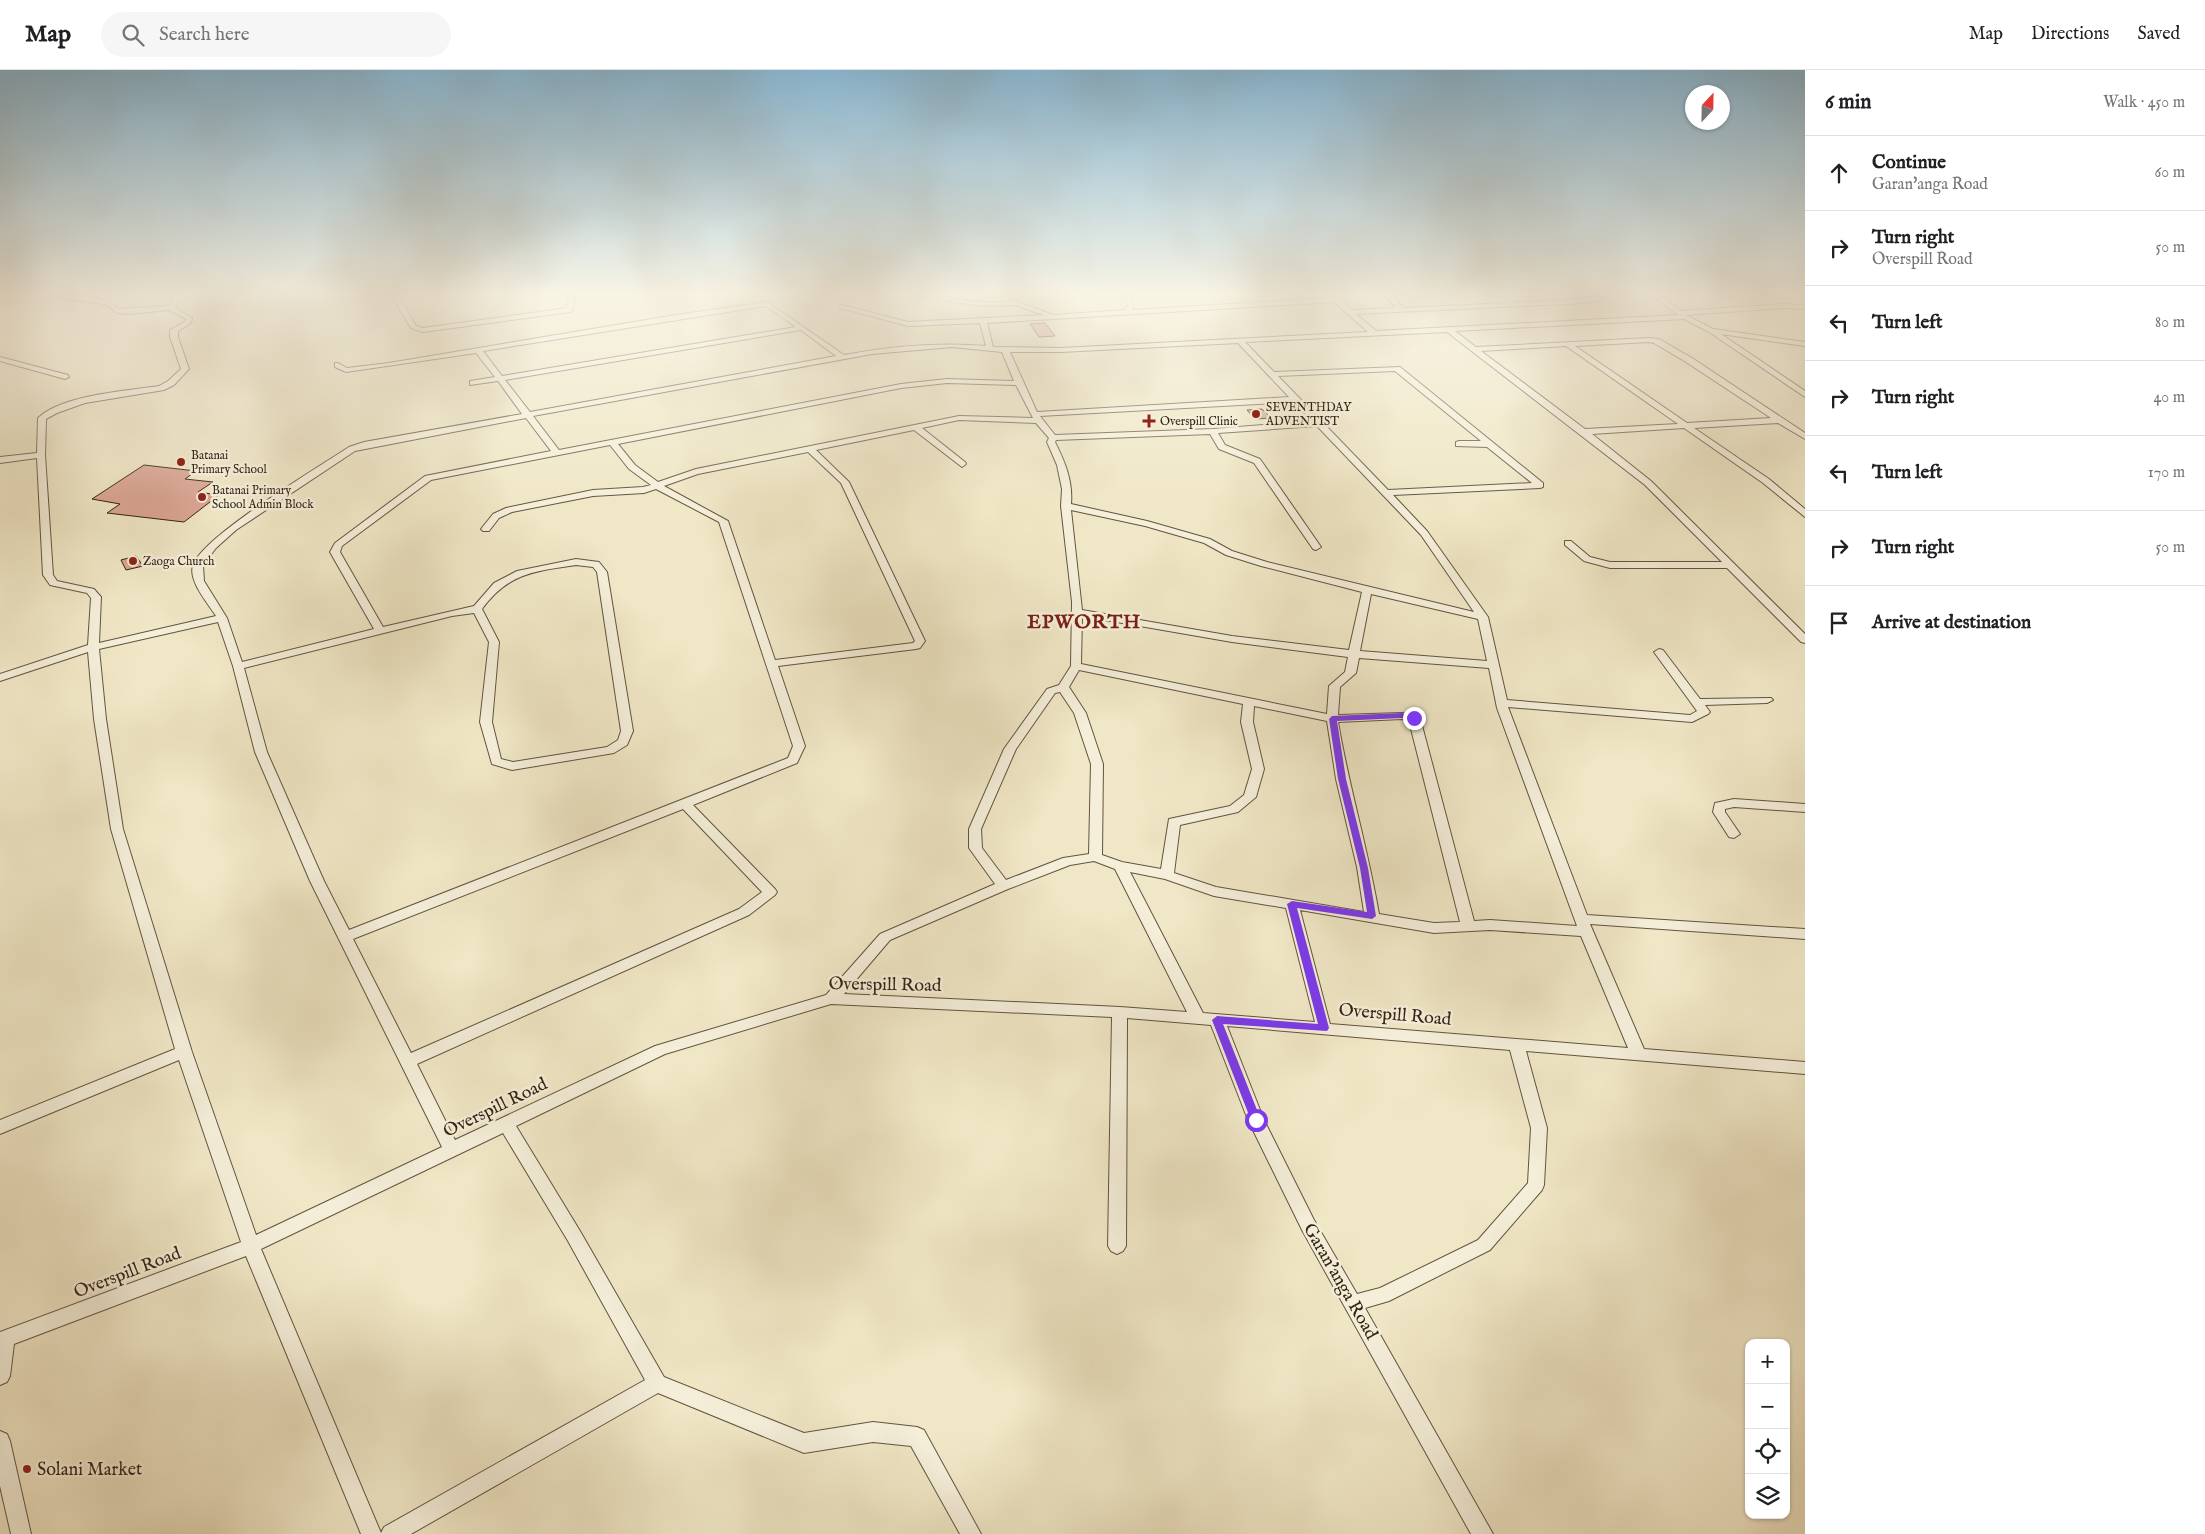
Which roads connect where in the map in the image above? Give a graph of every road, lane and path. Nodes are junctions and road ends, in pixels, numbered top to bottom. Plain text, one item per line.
1 (16, 363) edge
2 (183, 363) edge
3 (390, 363) edge
4 (489, 363) edge
5 (590, 363) edge
6 (807, 363) edge
7 (1011, 363) edge
8 (1262, 363) edge
9 (1495, 363) edge
10 (1595, 363) edge
11 (1694, 363) edge
12 (1758, 363) edge
13 (338, 365) dead end
14 (1272, 374) junction
15 (65, 377) dead end
16 (502, 378) junction
17 (473, 383) dead end
18 (1019, 383) junction
19 (1805, 395) edge
20 (1297, 400) junction
21 (526, 414) junction
22 (1037, 418) junction
23 (1779, 420) junction
24 (1320, 424) junction
25 (1687, 426) junction
26 (916, 427) junction
27 (1213, 431) junction
28 (1584, 432) junction
29 (1805, 437) edge
30 (1053, 438) junction
31 (613, 443) junction
32 (1459, 444) dead end
33 (1490, 444) junction
34 (809, 448) junction
35 (556, 452) junction
36 (41, 455) junction
37 (0, 460) edge
38 (962, 464) dead end
39 (658, 486) junction
40 (1384, 493) junction
41 (1066, 506) junction
42 (1805, 514) edge
43 (486, 530) dead end
44 (1568, 543) dead end
45 (1316, 548) dead end
46 (1729, 565) junction
47 (1367, 590) junction
48 (477, 610) junction
49 (1076, 612) junction
50 (1484, 617) junction
51 (222, 618) junction
52 (380, 630) junction
53 (1805, 640) edge
54 (93, 647) junction
55 (1659, 652) dead end
56 (1353, 654) junction
57 (771, 664) junction
58 (1493, 665) junction
59 (238, 666) junction
60 (1076, 666) junction
61 (0, 678) edge
62 (1063, 687) junction
63 (1767, 700) dead end
64 (1249, 702) junction
65 (1698, 702) junction
66 (1502, 704) junction
67 (1332, 719) junction
68 (685, 804) junction
69 (1805, 808) edge
70 (1734, 834) dead end
71 (1096, 857) junction
72 (1120, 866) junction
73 (1168, 875) junction
74 (1003, 886) junction
75 (1292, 904) junction
76 (1372, 916) junction
77 (1584, 925) junction
78 (1468, 926) junction
79 (1805, 934) edge
80 (346, 937) junction
81 (831, 999) junction
82 (1120, 1012) junction
83 (1198, 1018) junction
84 (1217, 1020) junction
85 (1324, 1028) junction
86 (1516, 1044) junction
87 (184, 1052) junction
88 (1639, 1055) junction
89 (409, 1061) junction
90 (1805, 1068) edge
91 (506, 1123) junction
92 (0, 1127) edge
93 (452, 1150) junction
94 (251, 1246) junction
95 (1117, 1246) dead end
96 (1352, 1303) junction
97 (2, 1340) edge
98 (0, 1376) edge
99 (657, 1383) junction
100 (0, 1441) edge
101 (21, 1534) edge
102 (372, 1534) edge
103 (391, 1534) edge
104 (971, 1534) edge
105 (1482, 1534) edge

1 - 15 street
2 - 36 street
3 - 13 street
4 - 16 street
5 - 16 street
6 - 21 street
7 - 18 street
8 - 14 street
9 - 28 street
10 - 25 street
11 - 23 street
12 - 19 street
14 - 20 street
14 - 33 street
16 - 17 street
16 - 21 street
18 - 22 street
18 - 31 street
20 - 22 street
20 - 24 street
21 - 35 street
21 - 51 street
22 - 26 street
22 - 30 street
23 - 25 street
23 - 29 street
24 - 27 street
24 - 40 street
25 - 28 street
25 - 42 street
26 - 34 street
26 - 38 street
27 - 30 street
27 - 45 street
28 - 46 street
30 - 41 street
31 - 35 street
31 - 39 street
32 - 33 street
33 - 40 street
34 - 39 street
34 - 57 street
35 - 52 street
36 - 37 street
36 - 54 street
39 - 43 street
39 - 57 street
40 - 50 street
41 - 47 street
41 - 49 street
44 - 46 street
46 - 53 street
47 - 50 street
47 - 56 street
48 - 48 street
48 - 52 street
49 - 56 street
49 - 60 street
50 - 58 street
51 - 54 street
51 - 59 street
52 - 59 street
54 - 61 street
54 - 87 street
55 - 65 street
56 - 58 street
56 - 67 street
57 - 68 street
58 - 66 street
59 - 80 street
60 - 62 street
60 - 64 street
62 - 71 street
62 - 74 street
63 - 65 street
64 - 67 street
64 - 73 street
65 - 66 street
66 - 77 street
67 - 76 street
67 - 78 street
68 - 80 street
68 - 89 street
69 - 70 street
71 - 72 street
71 - 74 street
72 - 73 street
72 - 83 street
73 - 75 street
74 - 81 street
75 - 76 street
75 - 85 street
76 - 78 street
77 - 78 street
77 - 79 street
77 - 88 street
80 - 89 street
81 - 82 street, Overspill Road
81 - 91 street, Overspill Road
82 - 83 street, Overspill Road
82 - 95 street
83 - 84 street, Overspill Road
84 - 85 street, Overspill Road
84 - 96 street, Garan'anga Road
85 - 86 street, Overspill Road
86 - 88 street, Overspill Road
86 - 96 street
87 - 92 street
87 - 94 street
88 - 90 street, Overspill Road
89 - 93 street
91 - 93 street, Overspill Road
91 - 99 street
93 - 94 street, Overspill Road
94 - 97 street, Overspill Road
94 - 102 street
96 - 105 street, Garan'anga Road
97 - 98 street
99 - 103 street
99 - 104 street
100 - 101 street

